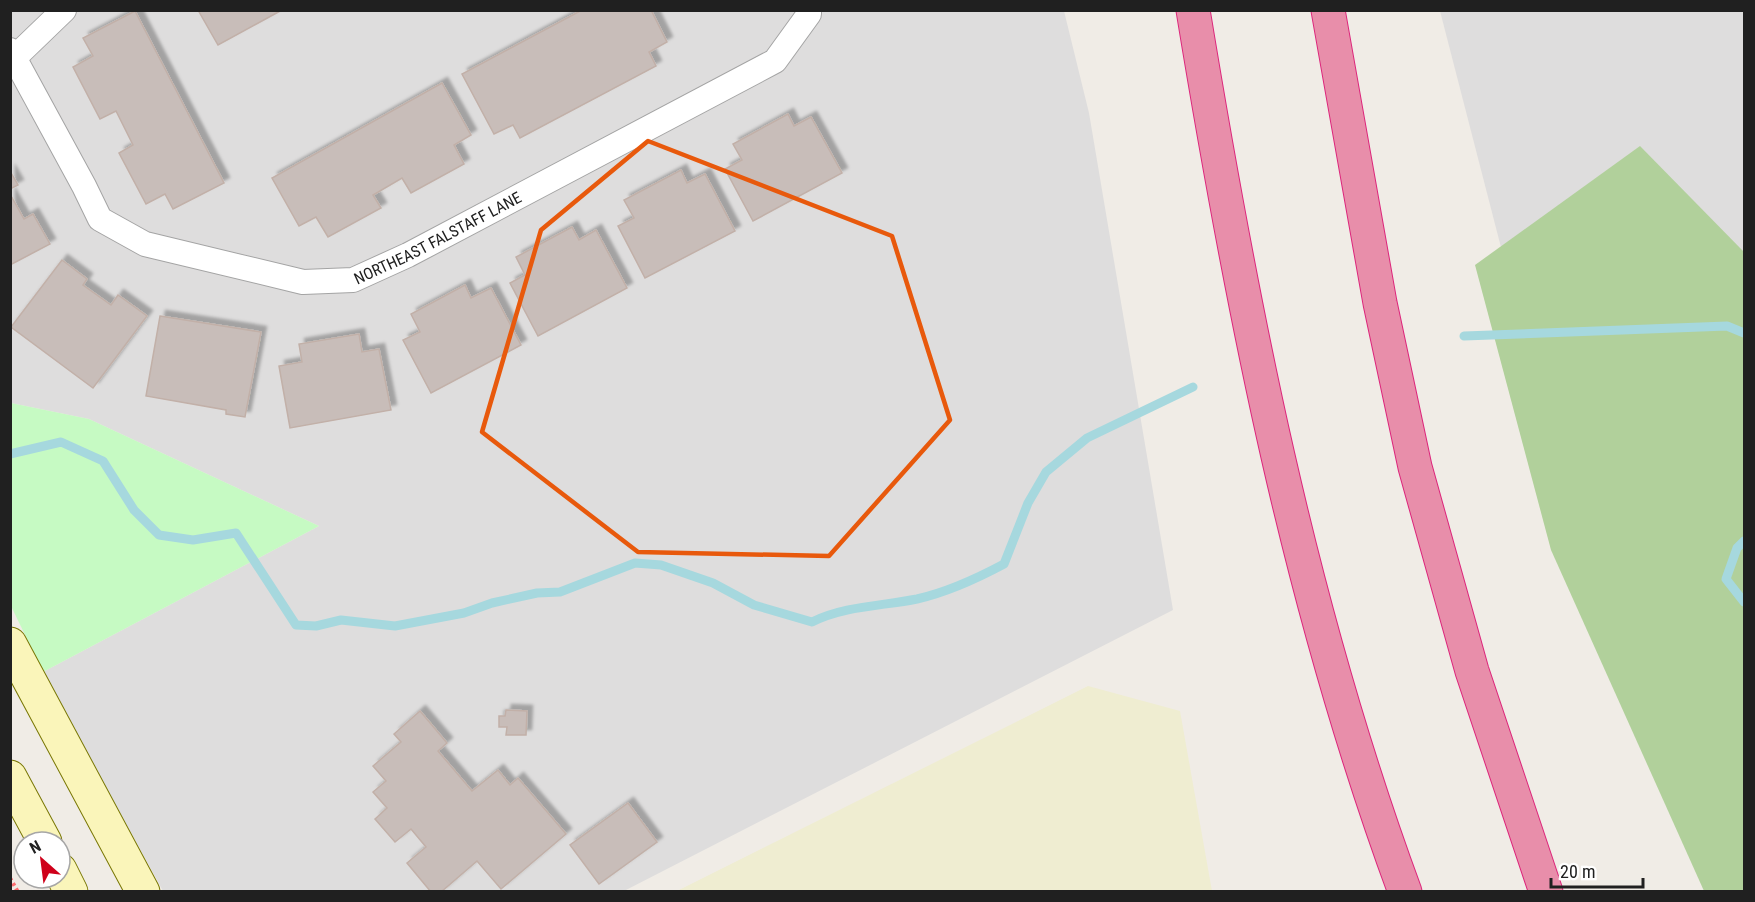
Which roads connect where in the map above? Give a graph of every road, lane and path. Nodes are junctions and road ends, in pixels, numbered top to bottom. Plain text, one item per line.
1 (64, 10) edge
2 (809, 10) edge
3 (1193, 10) edge
4 (1328, 10) edge
5 (12, 57) edge
6 (10, 644) edge
7 (10, 777) edge
8 (39, 830) edge
9 (10, 878) edge
10 (18, 891) edge
11 (143, 891) edge
12 (1405, 891) edge
13 (1546, 891) edge

1 - 5 street
2 - 5 street, NORTHEAST FALSTAFF LANE
3 - 12 highway
4 - 13 highway
6 - 11 main road
7 - 8 main road
9 - 10 path

